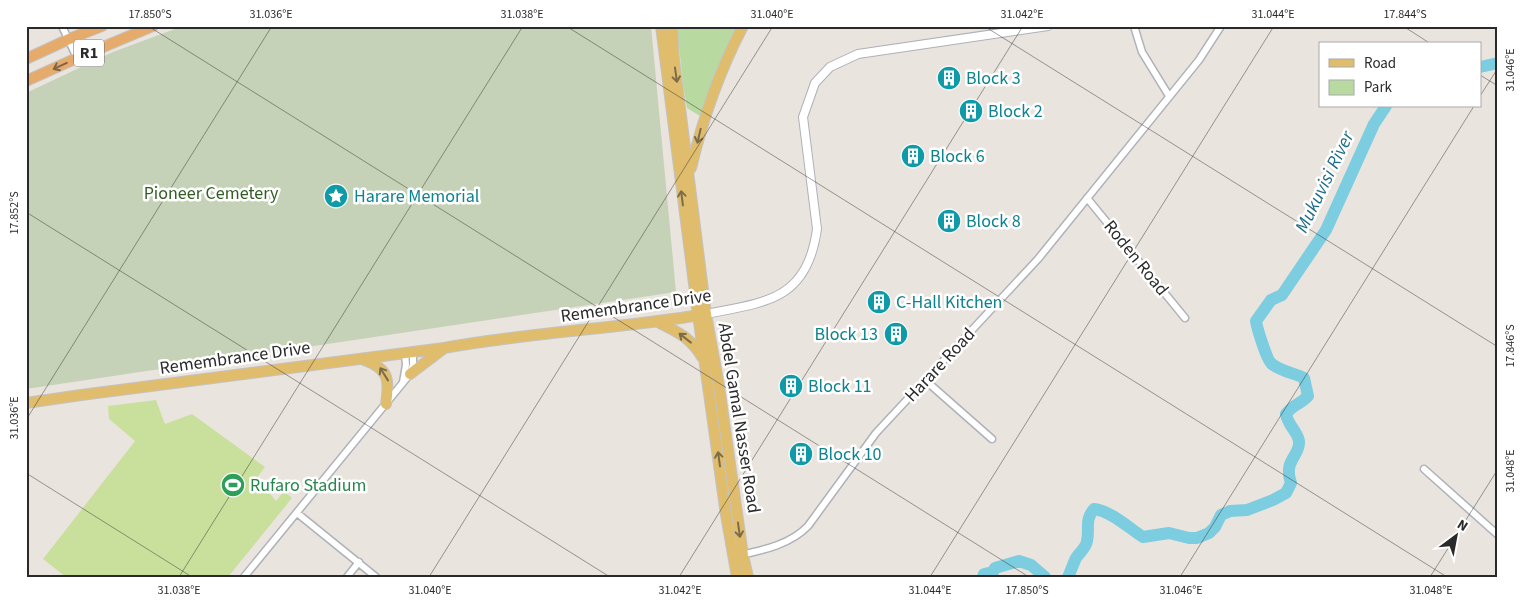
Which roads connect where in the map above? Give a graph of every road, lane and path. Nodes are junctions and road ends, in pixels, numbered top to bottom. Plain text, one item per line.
1 (62, 26) edge
2 (102, 26) edge
3 (153, 26) edge
4 (662, 26) edge
5 (672, 26) edge
6 (743, 26) edge
7 (1048, 26) edge
8 (1134, 26) edge
9 (1221, 26) edge
10 (69, 39) junction
11 (77, 58) junction
12 (26, 59) edge
13 (26, 81) edge
14 (1169, 96) junction
15 (690, 176) junction
16 (1087, 198) junction
17 (702, 315) junction
18 (1185, 318) dead end
19 (657, 322) junction
20 (444, 348) junction
21 (409, 352) junction
22 (359, 358) junction
23 (705, 363) junction
24 (410, 374) junction
25 (925, 380) junction
26 (402, 383) junction
27 (26, 403) edge
28 (386, 404) junction
29 (992, 439) dead end
30 (1424, 470) dead end
31 (297, 513) junction
32 (1498, 535) edge
33 (738, 556) junction
34 (359, 562) junction
35 (244, 577) edge
36 (348, 577) edge
37 (376, 577) edge
38 (737, 577) edge
39 (748, 577) edge

1 - 10 street
2 - 10 highway, R1
3 - 11 highway, R1
17 -> 4 main road, Abdel Gamal Nasser Road
5 -> 15 main road, Abdel Gamal Nasser Road
6 -> 15 main road
7 - 17 street, Remembrance Drive
8 - 14 street
9 - 14 street, Harare Road
10 - 11 street
10 - 12 highway, R1
11 -> 13 highway, R1
14 - 16 street, Harare Road
15 - 17 main road, Abdel Gamal Nasser Road
16 - 18 street, Roden Road
16 - 25 street, Harare Road
17 - 19 main road, Remembrance Drive
17 - 23 main road, Abdel Gamal Nasser Road
17 -> 33 main road, Abdel Gamal Nasser Road
19 - 20 main road, Remembrance Drive
23 -> 19 main road
20 - 21 main road, Remembrance Drive
20 - 24 main road
21 - 22 main road, Remembrance Drive
21 - 24 street
21 - 26 street
22 - 27 main road, Remembrance Drive
28 -> 22 main road
33 -> 23 main road, Abdel Gamal Nasser Road
24 - 26 street
25 - 29 street
25 - 33 street, Harare Road
26 - 28 street
28 - 31 street
30 - 32 street
31 - 34 street
31 - 35 street
33 - 38 main road, Abdel Gamal Nasser Road
33 - 39 main road, Abdel Gamal Nasser Road
34 - 36 street
34 - 37 street

